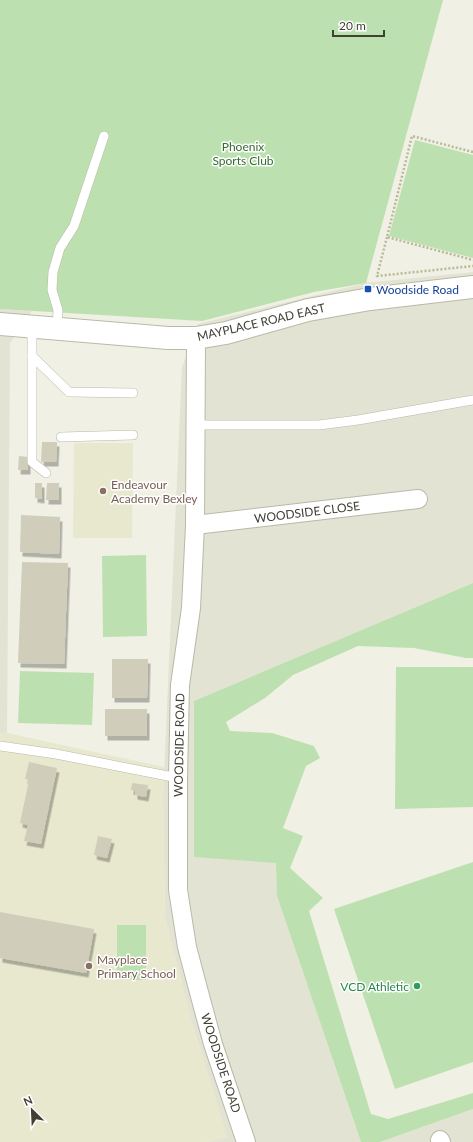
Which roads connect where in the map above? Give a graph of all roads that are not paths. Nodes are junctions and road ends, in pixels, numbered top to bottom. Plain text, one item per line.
1 (104, 136) dead end
2 (473, 287) edge
3 (0, 324) edge
4 (32, 326) junction
5 (58, 328) junction
6 (196, 338) junction
7 (32, 356) junction
8 (133, 393) dead end
9 (473, 400) edge
10 (197, 425) junction
11 (133, 435) dead end
12 (62, 437) dead end
13 (46, 473) dead end
14 (418, 499) dead end
15 (195, 525) junction
16 (0, 746) edge
17 (178, 778) junction
18 (246, 1142) edge

1 - 5 lane
2 - 6 street, MAYPLACE ROAD EAST
3 - 4 street, MAYPLACE ROAD EAST
4 - 5 street, MAYPLACE ROAD EAST
4 - 7 lane
5 - 6 street, MAYPLACE ROAD EAST
6 - 10 street, WOODSIDE ROAD
7 - 8 lane
7 - 13 lane
9 - 10 lane
10 - 15 street, WOODSIDE ROAD
11 - 12 lane
14 - 15 street, WOODSIDE CLOSE
15 - 17 street, WOODSIDE ROAD
16 - 17 lane
17 - 18 street, WOODSIDE ROAD

